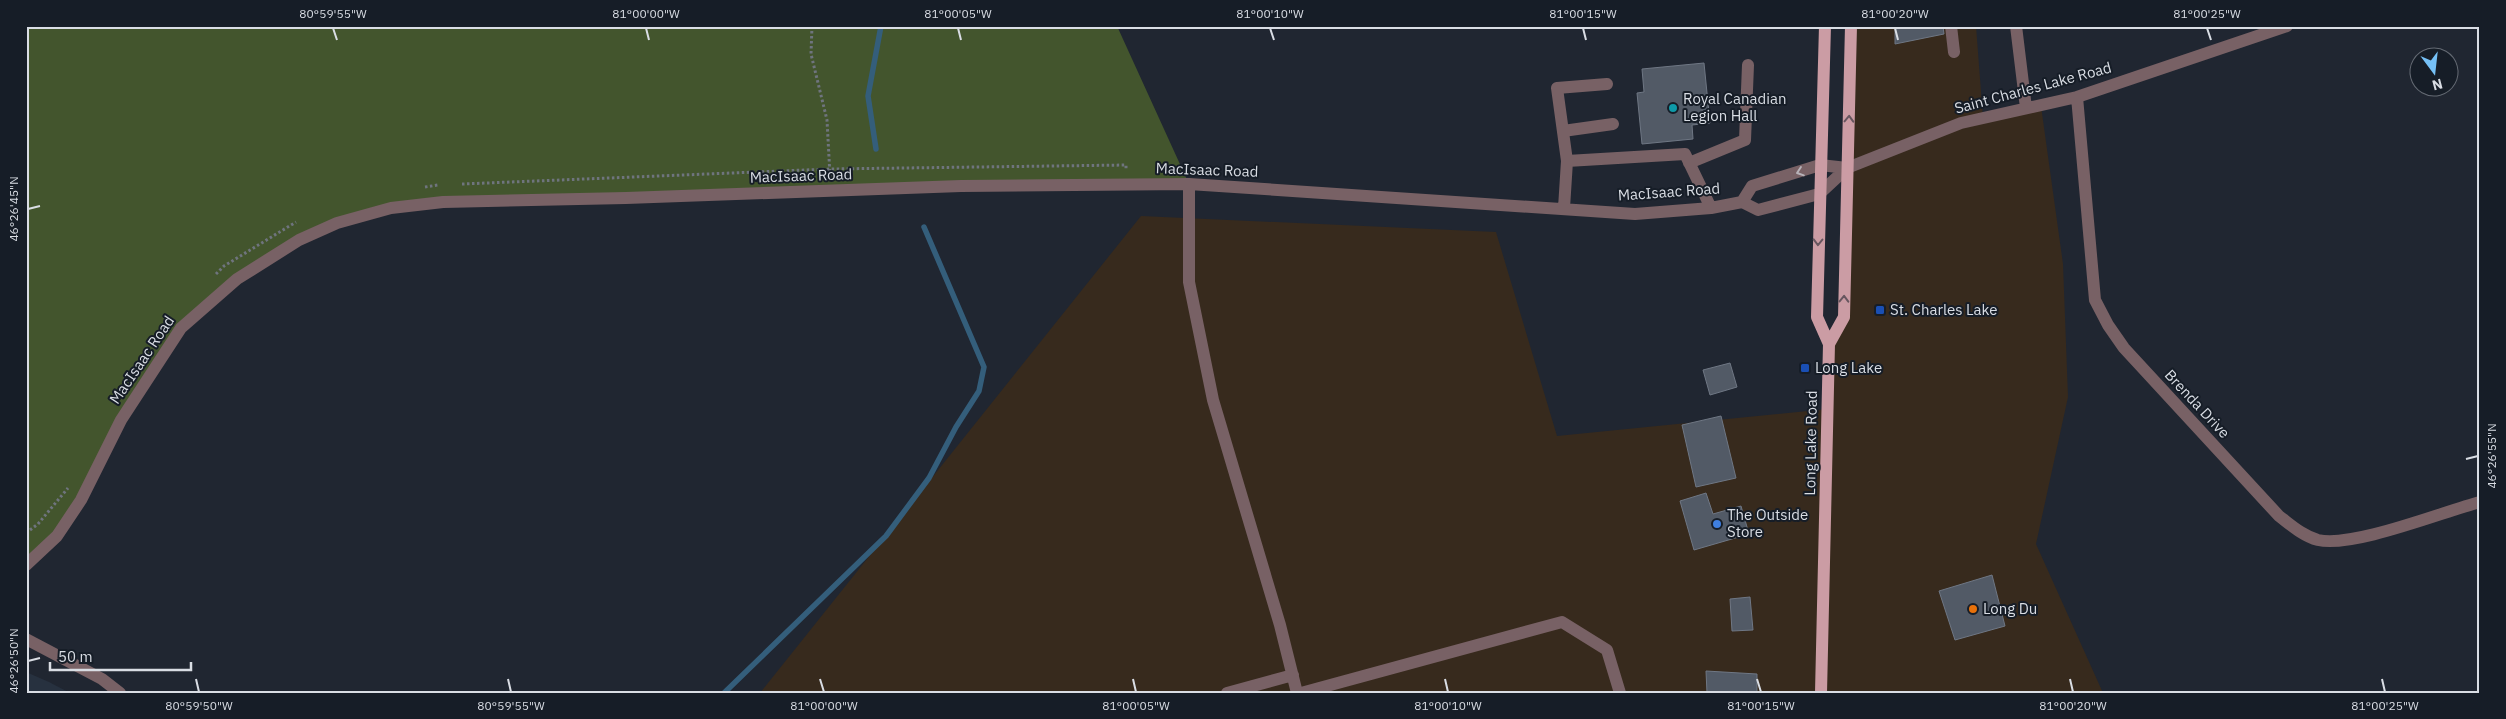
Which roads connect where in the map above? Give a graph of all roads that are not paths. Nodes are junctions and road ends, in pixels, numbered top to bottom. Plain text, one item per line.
1 (1825, 26) edge
2 (1851, 26) edge
3 (1951, 26) edge
4 (2016, 26) edge
5 (2286, 26) edge
6 (1954, 52) dead end
7 (1748, 65) dead end
8 (1607, 84) dead end
9 (2077, 97) junction
10 (2026, 108) junction
11 (1613, 124) dead end
12 (1563, 131) junction
13 (1567, 161) junction
14 (1689, 162) junction
15 (1820, 165) junction
16 (1847, 168) junction
17 (1189, 184) junction
18 (1819, 194) junction
19 (1742, 202) junction
20 (1564, 208) junction
21 (1711, 208) junction
22 (1829, 344) junction
23 (2480, 502) edge
24 (26, 565) edge
25 (26, 639) edge
26 (1293, 675) junction
27 (120, 693) edge
28 (1227, 693) edge
29 (1299, 693) edge
30 (1620, 693) edge
31 (1821, 693) edge

1 - 15 main road, Long Lake Road
16 -> 2 main road, Long Lake Road
3 - 6 street
4 - 10 street
5 - 9 street, Saint Charles Lake Road
7 - 14 street
8 - 12 street
9 - 10 street, Saint Charles Lake Road
9 - 23 street, Brenda Drive
10 - 16 street, Saint Charles Lake Road
11 - 12 street
12 - 13 street
13 - 14 street
13 - 20 street
14 - 21 street
15 - 16 street, MacIsaac Road
15 - 18 main road, Long Lake Road
15 -> 19 street, MacIsaac Road
16 - 18 street, MacIsaac Road
22 -> 16 main road, Long Lake Road
17 - 20 street, MacIsaac Road
17 - 24 street, MacIsaac Road
17 - 26 street
18 - 19 street, MacIsaac Road
18 -> 22 main road, Long Lake Road
19 - 21 street, MacIsaac Road
20 - 21 street, MacIsaac Road
22 - 31 main road, Long Lake Road
25 - 27 street
26 - 28 street
26 - 29 street
29 - 30 street

